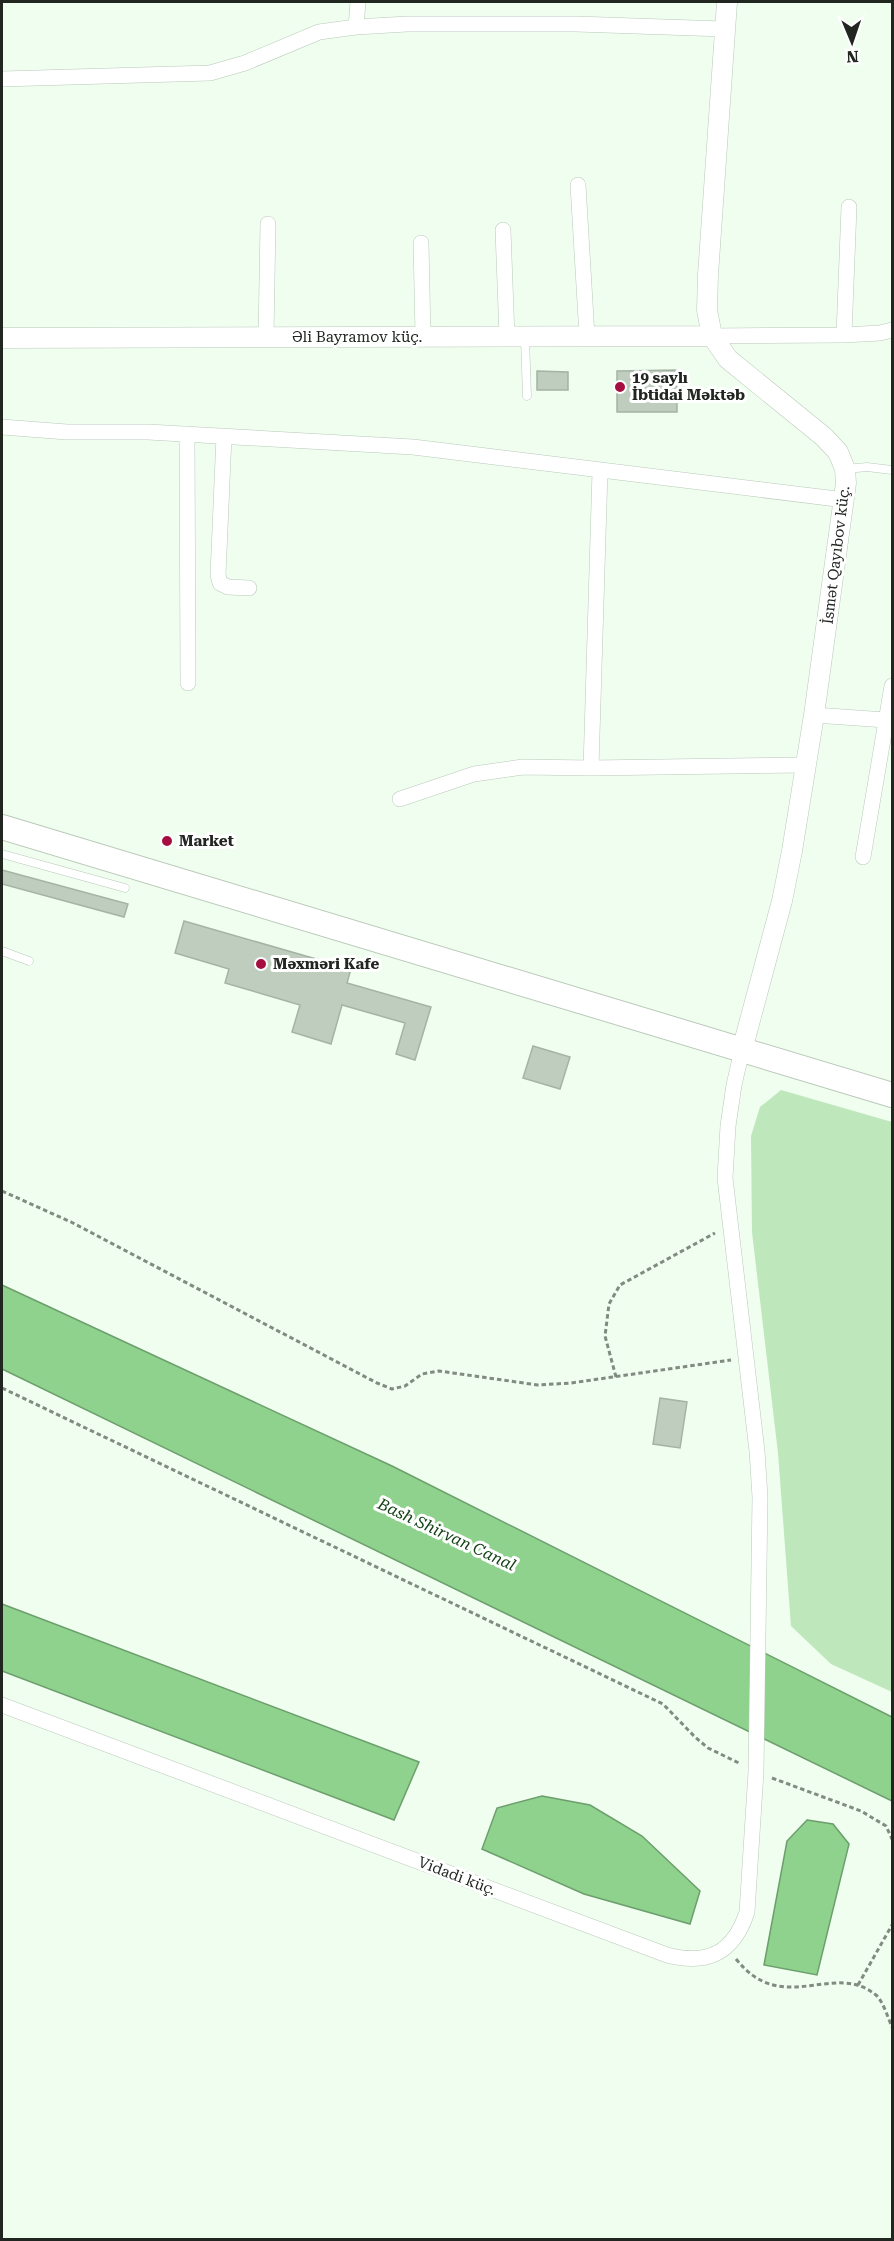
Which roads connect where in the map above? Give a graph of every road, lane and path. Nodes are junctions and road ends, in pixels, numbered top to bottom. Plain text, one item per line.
1 (358, 2) edge
2 (727, 2) edge
3 (356, 27) junction
4 (724, 28) junction
5 (2, 79) edge
6 (578, 185) dead end
7 (849, 207) dead end
8 (268, 224) dead end
9 (502, 230) dead end
10 (421, 243) dead end
11 (892, 330) edge
12 (844, 335) junction
13 (423, 336) junction
14 (587, 336) junction
15 (712, 336) junction
16 (266, 337) junction
17 (516, 337) junction
18 (2, 338) edge
19 (527, 396) dead end
20 (2, 427) edge
21 (187, 434) junction
22 (224, 436) junction
23 (845, 469) junction
24 (892, 470) edge
25 (600, 471) junction
26 (845, 500) junction
27 (249, 588) dead end
28 (188, 683) dead end
29 (892, 686) edge
30 (814, 715) junction
31 (886, 720) junction
32 (806, 765) junction
33 (591, 768) junction
34 (400, 799) dead end
35 (2, 827) edge
36 (2, 854) edge
37 (863, 857) dead end
38 (125, 888) dead end
39 (2, 951) edge
40 (29, 961) dead end
41 (742, 1050) junction
42 (892, 1095) edge
43 (2, 1191) edge
44 (729, 1225) junction
45 (745, 1358) junction
46 (616, 1377) junction
47 (2, 1388) edge
48 (2, 1705) edge
49 (756, 1772) junction
50 (892, 1839) edge
51 (892, 1925) edge
52 (726, 1947) junction
53 (858, 1985) junction
54 (892, 2027) edge

1 - 3 street
2 - 4 street, İsmət Qayıbov küç.
3 - 4 street
3 - 5 street
4 - 15 street, İsmət Qayıbov küç.
6 - 14 street
7 - 12 street
8 - 16 street
9 - 17 street
10 - 13 street
11 - 12 street
12 - 15 street
13 - 16 street, Əli Bayramov küç.
13 - 17 street, Əli Bayramov küç.
14 - 15 street, Əli Bayramov küç.
14 - 17 street, Əli Bayramov küç.
15 - 23 street, İsmət Qayıbov küç.
16 - 18 street, Əli Bayramov küç.
17 - 19 lane
20 - 21 street
21 - 22 street
21 - 28 street
22 - 25 street
22 - 27 street
23 - 24 lane
23 - 26 street, İsmət Qayıbov küç.
25 - 26 street
25 - 33 street
26 - 30 street, İsmət Qayıbov küç.
29 - 31 street
30 - 31 street
30 - 32 street, İsmət Qayıbov küç.
31 - 37 street
32 - 33 street
32 - 41 street, İsmət Qayıbov küç.
33 - 34 street
35 - 41 main road
36 - 38 lane
39 - 40 lane
41 - 42 main road
41 - 44 street
43 - 46 path
44 - 45 street
44 - 46 path
45 - 46 path
45 - 49 street
47 - 49 path
48 - 52 street, Vidadi küç.
49 - 50 path
49 - 52 street
51 - 53 path
52 - 53 path
53 - 54 path

